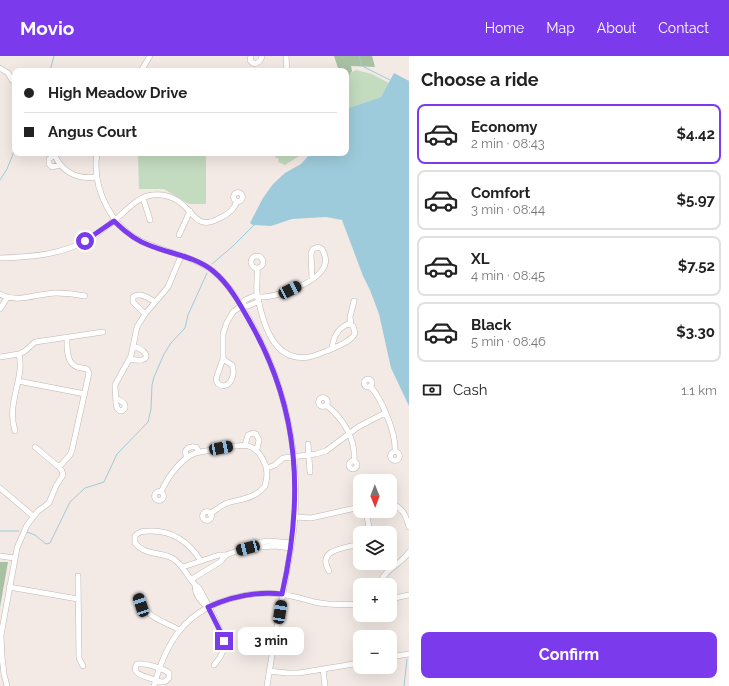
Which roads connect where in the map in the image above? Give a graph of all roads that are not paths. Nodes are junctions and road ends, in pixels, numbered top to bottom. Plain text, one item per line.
1 (150, 56) edge
2 (251, 56) edge
3 (262, 56) edge
4 (286, 56) edge
5 (0, 68) edge
6 (143, 68) edge
7 (287, 68) edge
8 (12, 80) dead end
9 (52, 156) edge
10 (55, 156) edge
11 (97, 156) edge
12 (60, 165) junction
13 (96, 177) junction
14 (143, 198) junction
15 (237, 202) dead end
16 (190, 211) junction
17 (150, 220) dead end
18 (114, 221) junction
19 (179, 235) dead end
20 (181, 256) junction
21 (0, 258) edge
22 (257, 268) dead end
23 (312, 279) junction
24 (0, 294) edge
25 (85, 296) dead end
26 (7, 298) junction
27 (259, 298) junction
28 (354, 301) dead end
29 (155, 302) junction
30 (241, 306) junction
31 (0, 309) edge
32 (145, 314) junction
33 (351, 324) junction
34 (103, 332) dead end
35 (67, 337) junction
36 (133, 346) junction
37 (332, 348) junction
38 (19, 354) junction
39 (0, 357) edge
40 (130, 359) junction
41 (222, 359) junction
42 (18, 381) junction
43 (370, 386) dead end
44 (85, 394) junction
45 (116, 398) dead end
46 (326, 405) dead end
47 (385, 413) junction
48 (15, 431) dead end
49 (348, 433) junction
50 (308, 444) dead end
51 (246, 445) junction
52 (35, 447) dead end
53 (257, 449) junction
54 (395, 451) dead end
55 (309, 455) junction
56 (294, 457) junction
57 (354, 461) dead end
58 (59, 467) junction
59 (267, 468) junction
60 (310, 472) dead end
61 (0, 488) edge
62 (161, 492) dead end
63 (397, 506) edge
64 (353, 509) edge
65 (210, 514) dead end
66 (33, 516) junction
67 (295, 517) junction
68 (409, 526) edge
69 (292, 545) junction
70 (353, 546) edge
71 (409, 552) edge
72 (226, 555) junction
73 (0, 556) edge
74 (14, 558) junction
75 (201, 561) junction
76 (183, 567) junction
77 (329, 571) dead end
78 (78, 576) dead end
79 (383, 578) edge
80 (192, 579) junction
81 (9, 587) junction
82 (282, 594) junction
83 (409, 595) edge
84 (139, 596) dead end
85 (397, 598) edge
86 (78, 599) junction
87 (353, 604) edge
88 (208, 607) junction
89 (179, 630) junction
90 (409, 654) edge
91 (397, 656) edge
92 (353, 664) edge
93 (214, 665) dead end
94 (83, 666) dead end
95 (160, 669) junction
96 (323, 669) junction
97 (269, 671) junction
98 (155, 683) edge
99 (7, 686) edge
100 (266, 686) edge
101 (325, 686) edge

1 - 6 street
2 - 3 street
4 - 7 street
5 - 8 street
9 - 12 street
10 - 12 street
11 - 13 street
12 - 13 street
13 - 18 street
14 - 16 street
14 - 17 street
14 - 18 street
15 - 16 street
16 - 19 street
18 - 20 street
18 - 21 street
20 - 29 street
20 - 30 street
22 - 27 street
23 - 23 street
23 - 27 street
24 - 26 street
25 - 26 street
26 - 31 street
27 - 30 street
27 - 37 street
28 - 33 street
29 - 32 street
29 - 32 street
30 - 41 street
30 - 56 street
32 - 36 street
33 - 37 street
33 - 37 street
34 - 35 street
35 - 38 street
35 - 44 street
36 - 40 street
36 - 40 street
38 - 39 street
38 - 42 street
40 - 45 street
41 - 41 street
42 - 44 street
42 - 48 street
43 - 47 street
44 - 58 street
46 - 49 street
47 - 49 street
47 - 54 street
49 - 55 street
49 - 57 street
50 - 55 street
51 - 53 street
51 - 53 street
51 - 62 street
52 - 58 street
53 - 59 street
55 - 56 street
55 - 60 street
56 - 59 street
56 - 67 street
58 - 66 street
59 - 65 street
61 - 66 street
63 - 68 street
64 - 67 street
66 - 74 street
67 - 69 street
69 - 72 street
69 - 82 street
70 - 77 street
71 - 79 street
72 - 75 street
72 - 80 street
73 - 74 street
74 - 81 street
75 - 76 street
75 - 76 street
76 - 80 street
78 - 86 street
80 - 88 street
81 - 86 street
81 - 99 street
82 - 87 street
82 - 88 street
82 - 97 street
83 - 85 street
84 - 89 street
86 - 94 street
88 - 89 street
88 - 93 street
89 - 95 street
90 - 91 street
92 - 96 street
95 - 98 street
95 - 98 street
95 - 98 street
96 - 97 street
96 - 101 street
97 - 100 street

